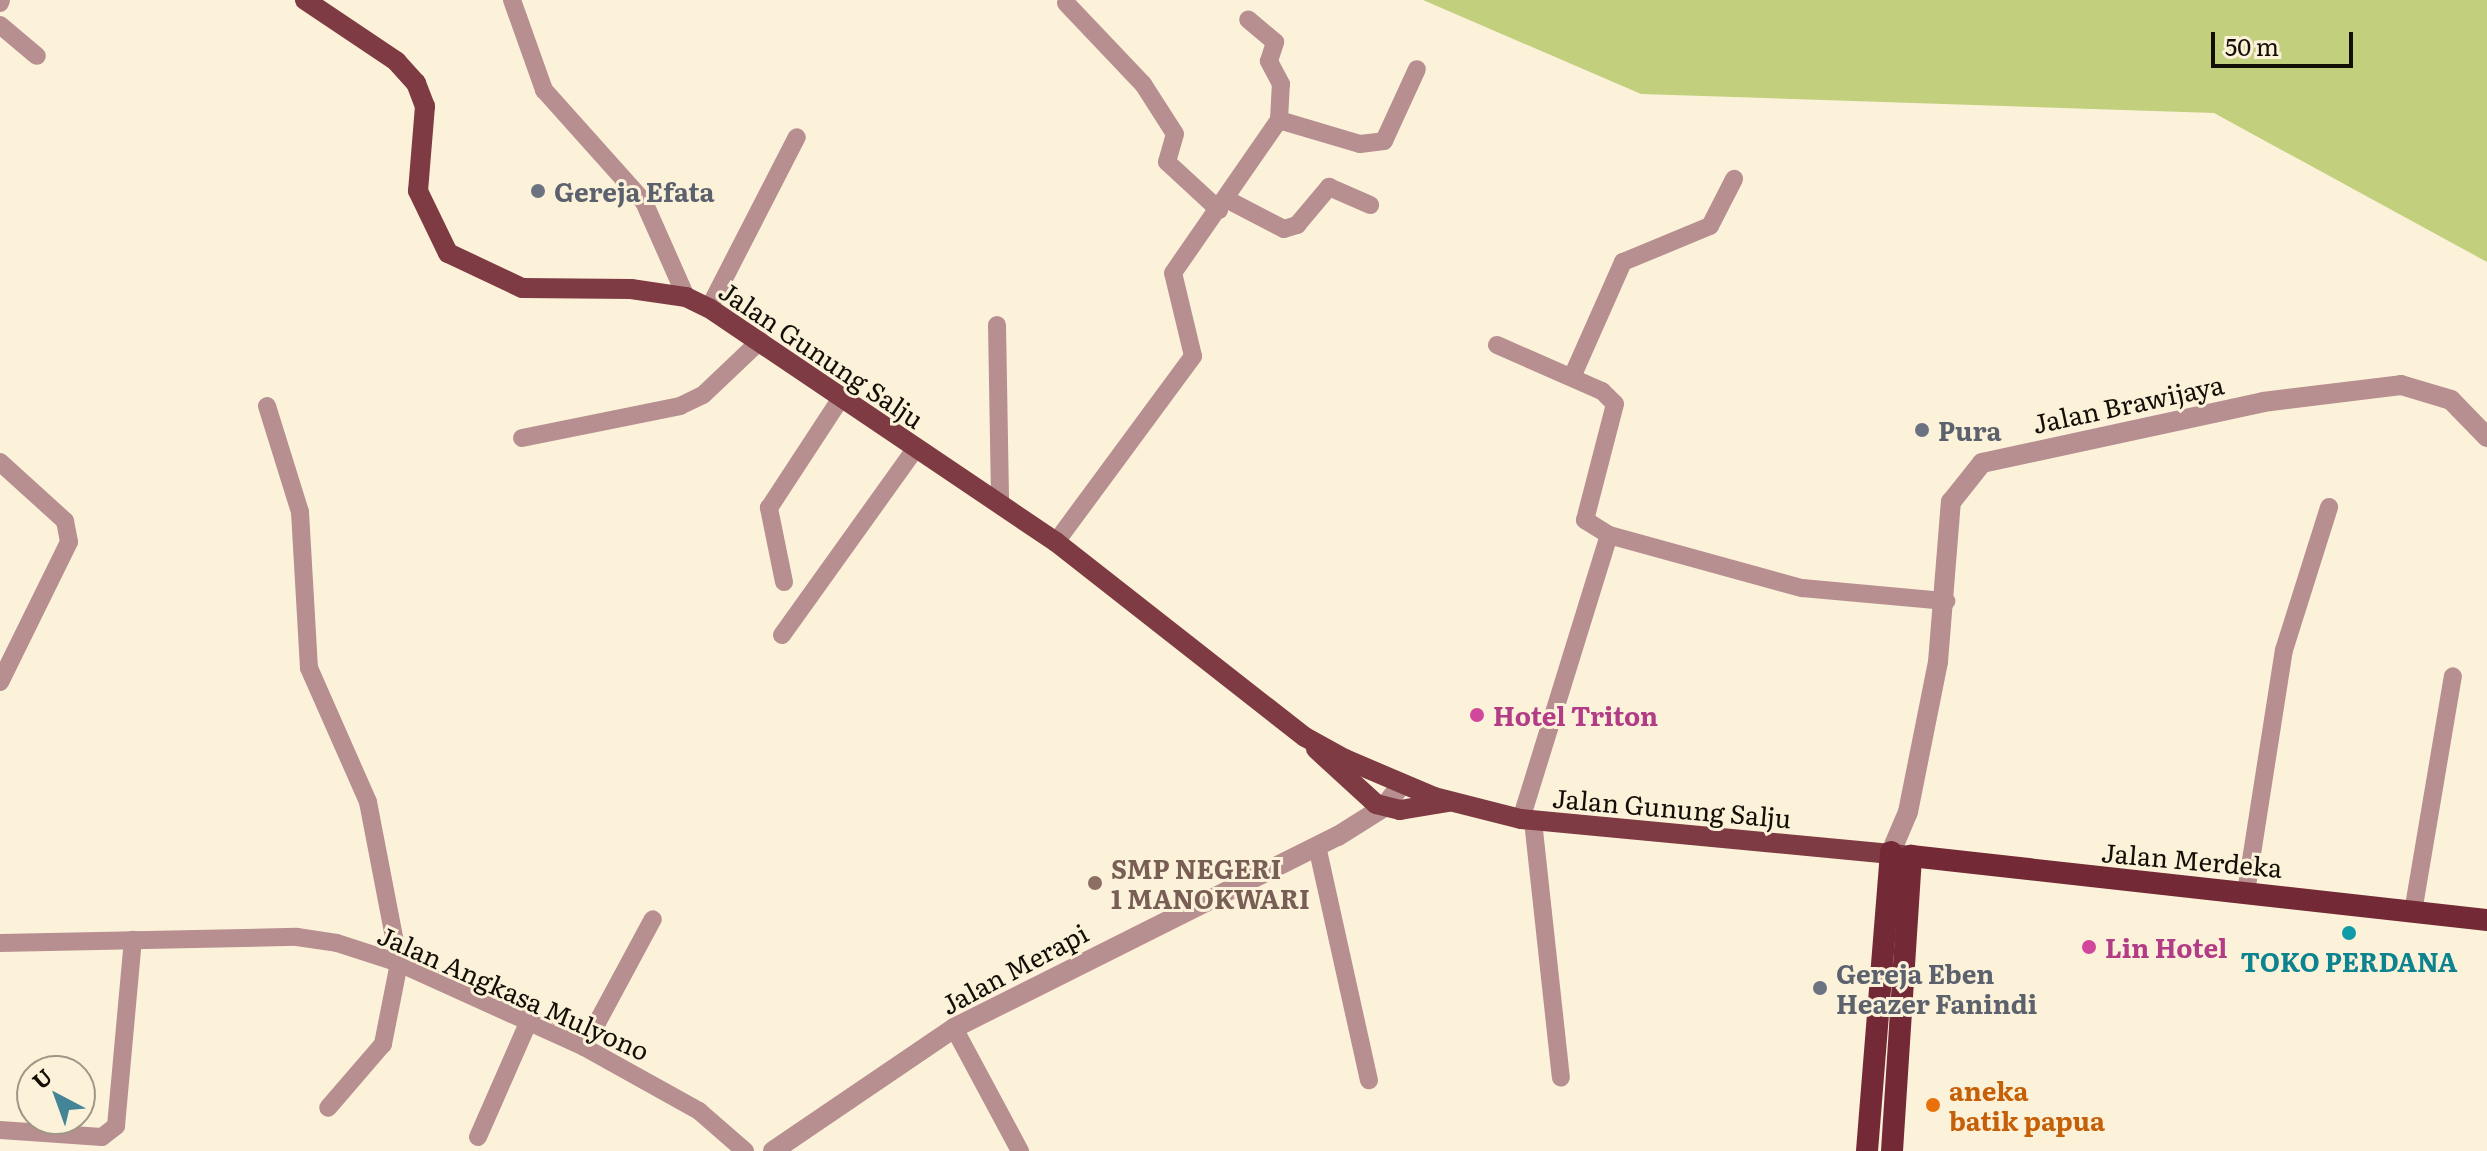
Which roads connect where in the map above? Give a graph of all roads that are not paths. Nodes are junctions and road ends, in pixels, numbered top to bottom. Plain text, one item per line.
1 (305, 0) edge
2 (512, 0) edge
3 (1066, 3) dead end
4 (1248, 19) dead end
5 (0, 25) edge
6 (37, 56) dead end
7 (1417, 69) dead end
8 (1279, 120) junction
9 (797, 137) dead end
10 (1734, 179) dead end
11 (1224, 205) junction
12 (1370, 205) dead end
13 (686, 297) junction
14 (709, 308) junction
15 (997, 325) dead end
16 (760, 341) junction
17 (1497, 345) dead end
18 (1572, 377) junction
19 (841, 398) junction
20 (267, 406) dead end
21 (2487, 437) edge
22 (522, 438) dead end
23 (916, 448) junction
24 (0, 462) edge
25 (1000, 505) junction
26 (2329, 507) dead end
27 (1609, 535) junction
28 (1056, 542) junction
29 (784, 582) dead end
30 (1946, 601) junction
31 (782, 635) dead end
32 (2453, 676) dead end
33 (0, 682) edge
34 (1305, 737) junction
35 (1376, 774) junction
36 (1402, 784) junction
37 (1451, 802) junction
38 (1375, 803) junction
39 (1527, 820) junction
40 (1317, 846) junction
41 (1901, 854) junction
42 (2246, 892) junction
43 (2413, 912) junction
44 (653, 919) dead end
45 (2487, 920) edge
46 (133, 940) junction
47 (0, 943) edge
48 (399, 963) junction
49 (528, 1023) junction
50 (954, 1028) junction
51 (584, 1047) junction
52 (1561, 1077) dead end
53 (1369, 1080) dead end
54 (328, 1108) dead end
55 (0, 1130) edge
56 (478, 1137) dead end
57 (745, 1151) edge
58 (773, 1151) edge
59 (1020, 1151) edge
60 (1867, 1151) edge
61 (1892, 1151) edge

1 - 13 main road, Jalan Gunung Salju
2 - 13 street
3 - 11 street
4 - 8 street
5 - 6 street
7 - 8 street
8 - 11 street
9 - 14 street
10 - 18 street
11 - 12 street
11 - 28 street
13 - 14 main road, Jalan Gunung Salju
14 - 16 main road, Jalan Gunung Salju
15 - 25 street
16 - 19 main road, Jalan Gunung Salju
16 - 22 street
17 - 18 street
18 - 27 street
19 - 23 main road, Jalan Gunung Salju
19 - 29 street
20 - 48 street
21 - 30 street, Jalan Brawijaya
23 - 25 main road, Jalan Gunung Salju
23 - 31 street
24 - 33 street
25 - 28 main road, Jalan Gunung Salju
26 - 42 street
27 - 30 street
27 - 39 street
28 - 34 main road, Jalan Gunung Salju
30 - 41 street, Jalan Brawijaya
32 - 43 street
34 - 35 main road, Jalan Gunung Salju
34 - 38 main road, Jalan Gunung Salju
35 - 36 main road, Jalan Gunung Salju
35 - 38 street
36 - 37 main road, Jalan Gunung Salju
36 - 38 street, Jalan Merapi
37 - 38 main road, Jalan Gunung Salju
37 - 39 main road, Jalan Gunung Salju
38 - 40 street, Jalan Merapi
39 - 41 main road, Jalan Gunung Salju
39 - 52 street
40 - 50 street, Jalan Merapi
40 - 53 street
41 - 42 highway, Jalan Merdeka
41 - 60 highway
41 - 61 highway
42 - 43 highway, Jalan Merdeka
43 - 45 highway, Jalan Merdeka
44 - 51 street
46 - 47 street, Jalan Angkasa Mulyono
46 - 48 street, Jalan Angkasa Mulyono
46 - 55 street
48 - 49 street, Jalan Angkasa Mulyono
48 - 54 street
49 - 51 street, Jalan Angkasa Mulyono
49 - 56 street
50 - 58 street, Jalan Merapi
50 - 59 street
51 - 57 street, Jalan Angkasa Mulyono

